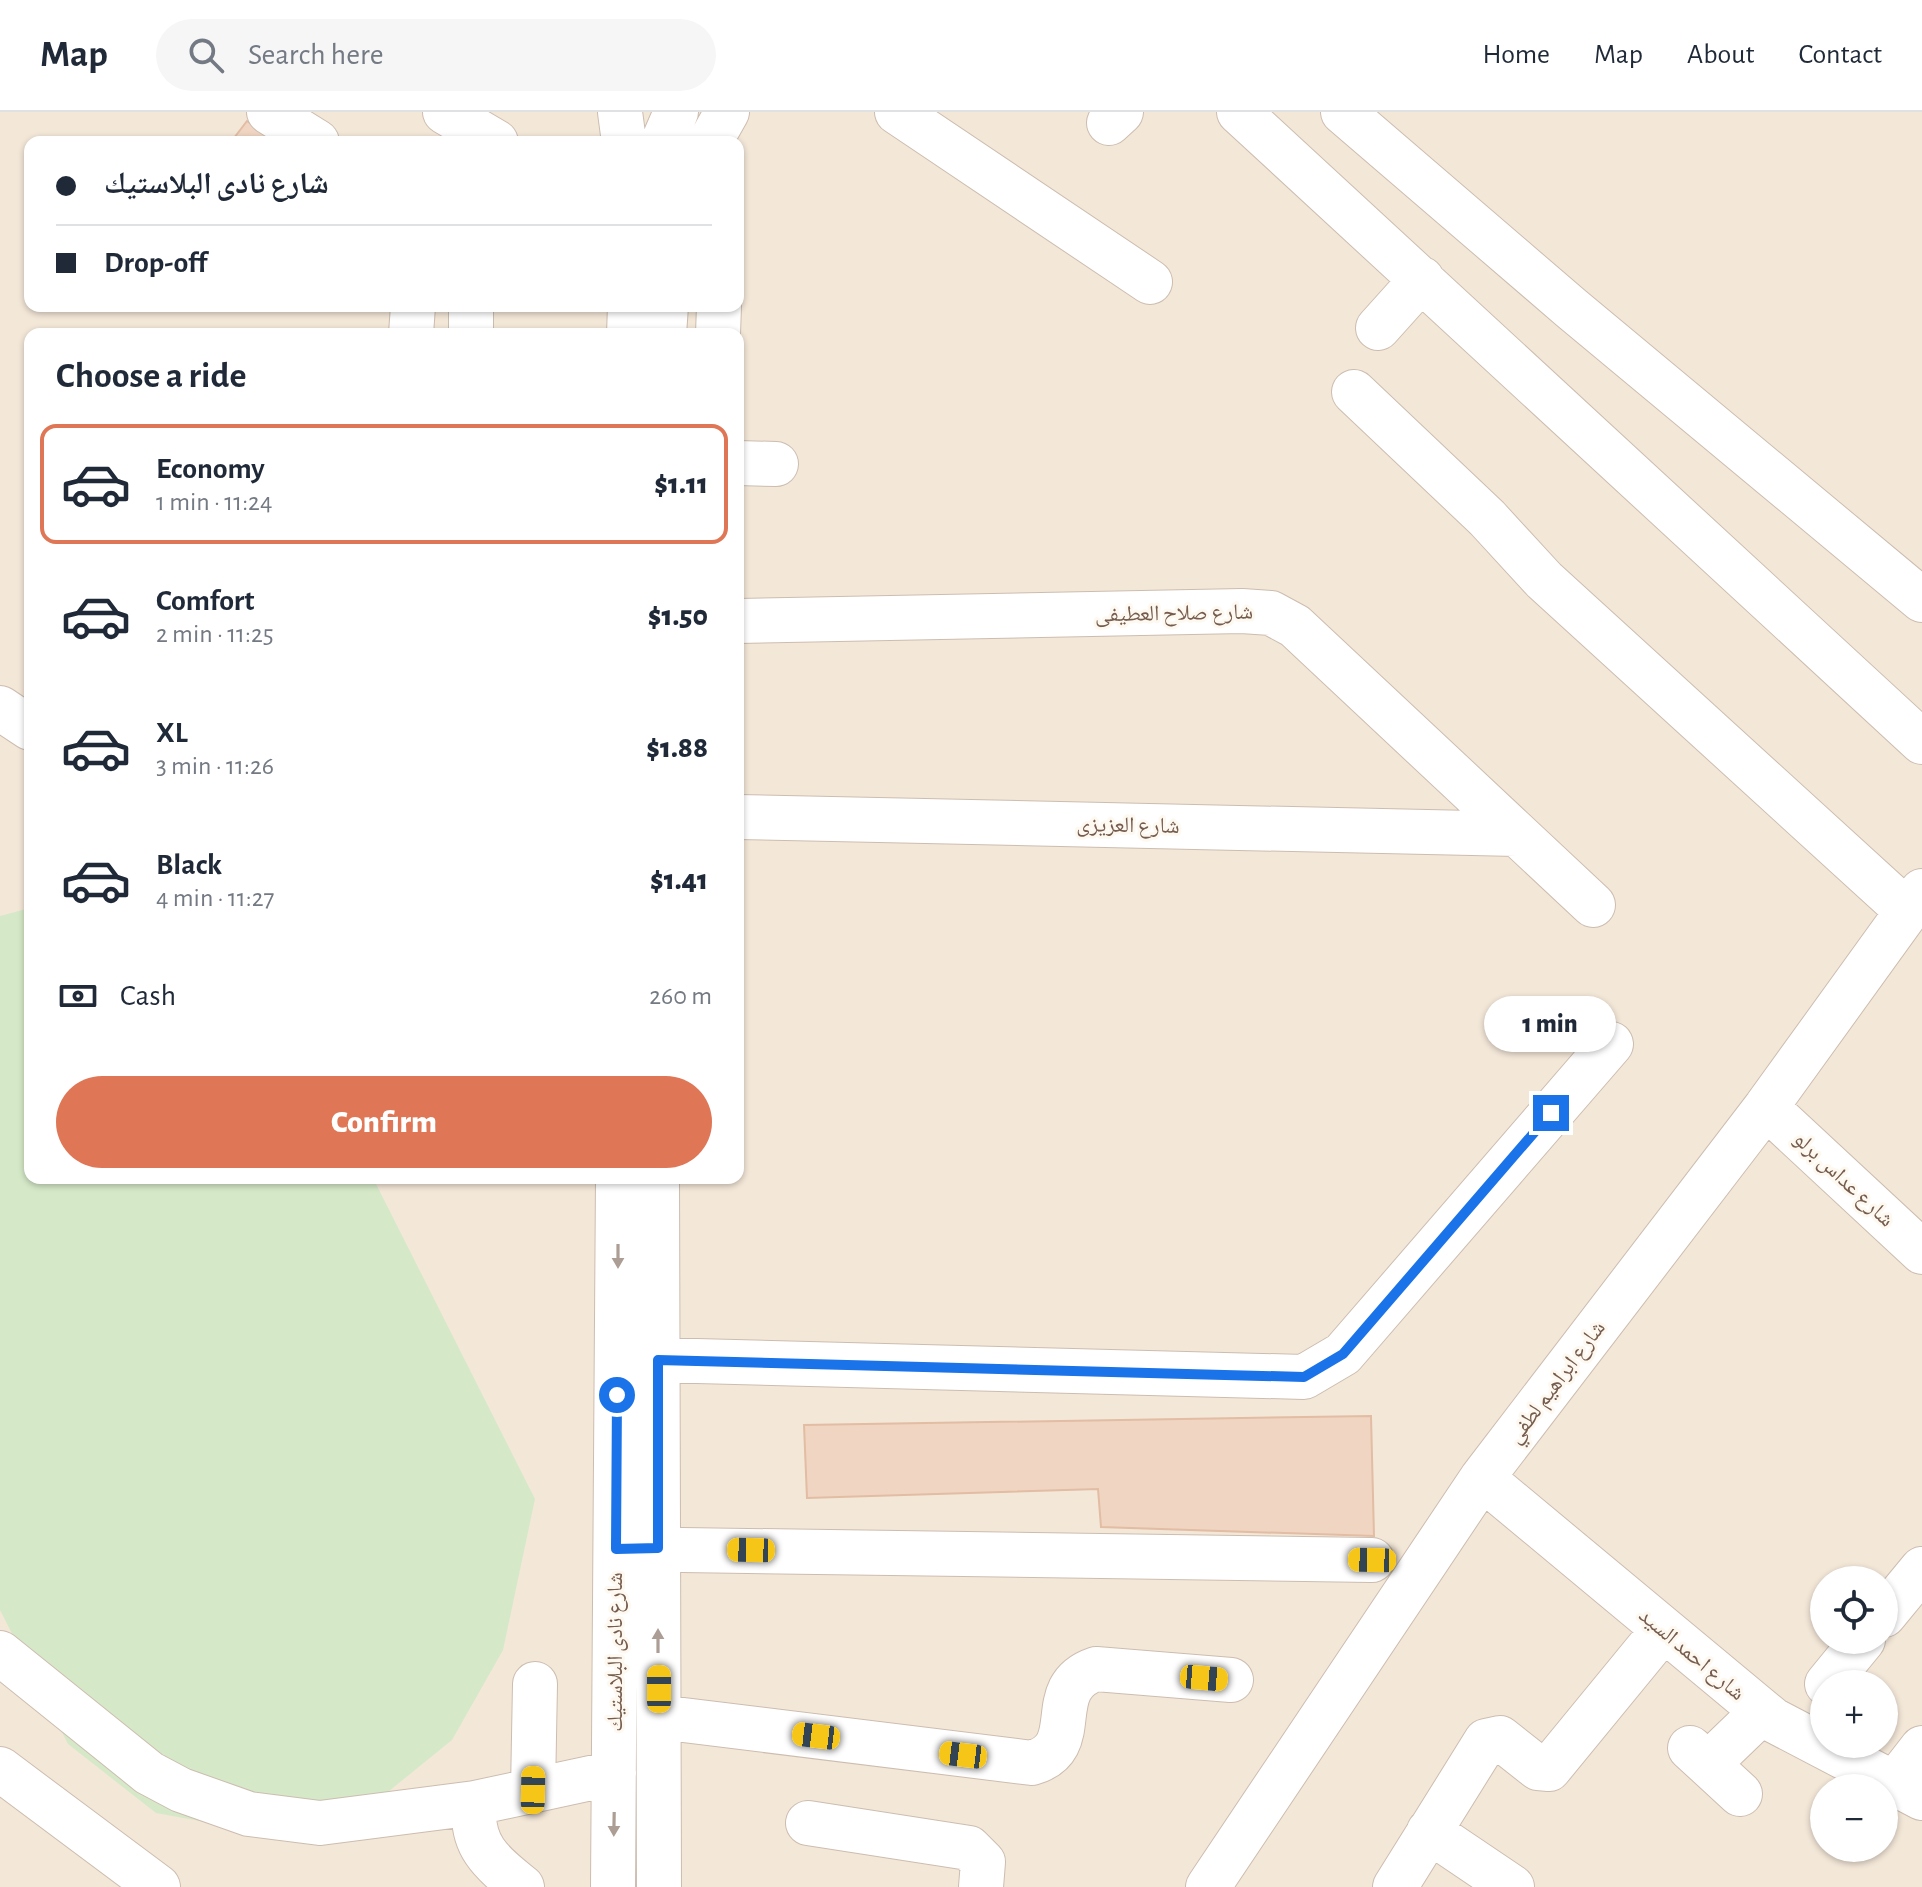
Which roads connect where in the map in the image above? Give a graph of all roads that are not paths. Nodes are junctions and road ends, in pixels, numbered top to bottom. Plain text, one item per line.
1 (269, 112) edge
2 (445, 112) edge
3 (620, 112) edge
4 (676, 112) edge
5 (727, 112) edge
6 (897, 112) edge
7 (1239, 112) edge
8 (1343, 112) edge
9 (307, 136) edge
10 (486, 136) edge
11 (623, 136) edge
12 (666, 136) edge
13 (713, 136) edge
14 (1422, 279) junction
15 (1150, 282) dead end
16 (1378, 328) dead end
17 (1354, 392) dead end
18 (1922, 600) edge
19 (744, 621) edge
20 (0, 708) edge
21 (24, 724) edge
22 (1922, 742) edge
23 (744, 817) edge
24 (1517, 834) junction
25 (1915, 901) edge
26 (1593, 905) dead end
27 (1611, 1044) dead end
28 (1766, 1107) junction
29 (618, 1184) edge
30 (657, 1184) edge
31 (1922, 1252) edge
32 (658, 1360) junction
33 (1482, 1478) junction
34 (658, 1548) junction
35 (616, 1549) junction
36 (1372, 1560) dead end
37 (1922, 1569) edge
38 (1898, 1598) edge
39 (1663, 1630) junction
40 (0, 1653) edge
41 (1852, 1654) edge
42 (1839, 1670) edge
43 (1231, 1680) dead end
44 (535, 1684) dead end
45 (1810, 1697) edge
46 (659, 1717) junction
47 (1776, 1721) junction
48 (1922, 1748) edge
49 (0, 1769) edge
50 (614, 1773) junction
51 (533, 1790) junction
52 (1908, 1791) edge
53 (1740, 1794) dead end
54 (475, 1803) junction
55 (808, 1823) dead end
56 (1429, 1831) junction
57 (158, 1887) edge
58 (522, 1887) edge
59 (613, 1887) edge
60 (659, 1887) edge
61 (981, 1887) edge
62 (1208, 1887) edge
63 (1395, 1887) edge
64 (1512, 1887) edge

1 - 9 street
2 - 10 street
3 - 11 street
4 - 12 street
5 - 13 street
6 - 15 street
7 - 14 street
8 - 18 street
14 - 16 street
14 - 22 street
17 - 25 street
19 - 24 street, شارع صلاح العطيفى
20 - 21 street
23 - 24 street, شارع العزيزى
24 - 26 street, شارع صلاح العطيفى
25 - 28 street, شارع ابراهيم لطفي
27 - 32 street
28 - 31 street, شارع عداس برلو
28 - 33 street, شارع ابراهيم لطفي
29 -> 35 street, شارع نادى البلاستيك
30 - 32 street, شارع نادى البلاستيك
32 - 34 street, شارع نادى البلاستيك
33 - 39 street, شارع احمد السيد
33 - 62 street, شارع ابراهيم لطفي
34 - 35 street
34 - 36 street
46 -> 34 street, شارع نادى البلاستيك
35 - 50 street, شارع نادى البلاستيك
37 - 38 street
39 - 47 street, شارع احمد السيد
39 - 56 street
40 - 54 street
41 - 42 street
43 - 46 street
44 - 51 street
45 - 47 street
46 - 60 street, شارع نادى البلاستيك
47 - 52 street, شارع احمد السيد
47 - 53 street
48 - 52 street
49 - 57 street
50 - 51 street
50 -> 59 street, شارع نادى البلاستيك
51 - 54 street
54 - 58 street
55 - 61 street
56 - 63 street
56 - 64 street

